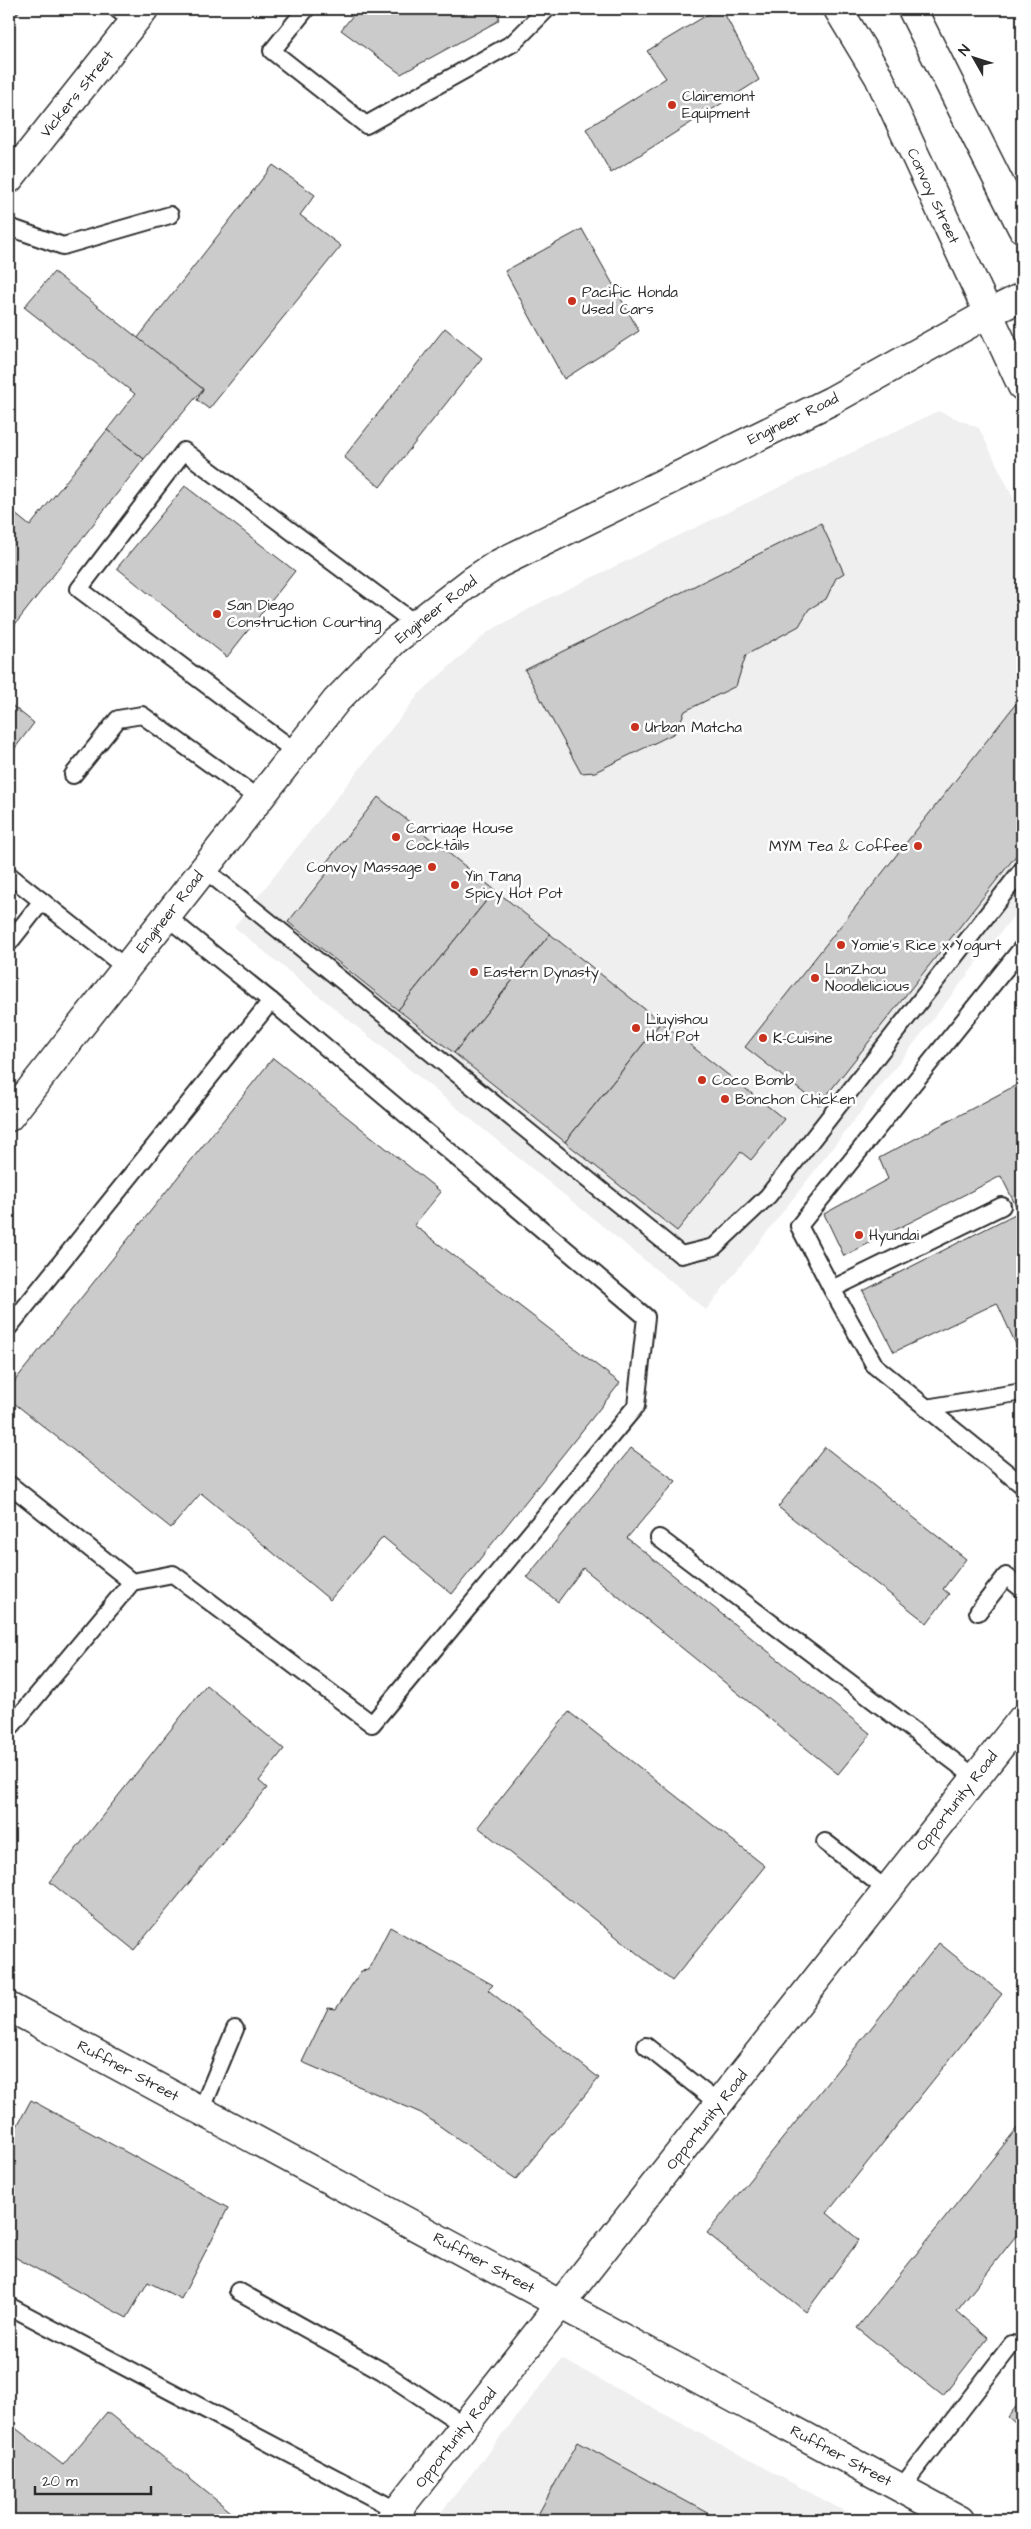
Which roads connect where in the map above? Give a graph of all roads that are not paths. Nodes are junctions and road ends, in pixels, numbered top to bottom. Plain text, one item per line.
1 (306, 9) edge
2 (547, 9) edge
3 (838, 9) edge
4 (912, 9) edge
5 (132, 13) edge
6 (10, 176) edge
7 (170, 215) dead end
8 (9, 227) edge
9 (1022, 228) edge
10 (1022, 297) edge
11 (988, 314) junction
12 (1022, 386) edge
13 (417, 625) junction
14 (296, 752) junction
15 (73, 775) dead end
16 (259, 800) junction
17 (204, 869) junction
18 (1022, 870) edge
19 (9, 875) edge
20 (42, 901) junction
21 (167, 917) junction
22 (9, 943) edge
23 (1022, 948) edge
24 (126, 968) junction
25 (271, 1001) junction
26 (9, 1117) edge
27 (1002, 1206) dead end
28 (832, 1289) junction
29 (9, 1326) edge
30 (1022, 1392) edge
31 (926, 1408) junction
32 (9, 1484) edge
33 (1022, 1485) edge
34 (659, 1538) dead end
35 (132, 1582) junction
36 (1022, 1589) edge
37 (978, 1612) dead end
38 (1022, 1719) edge
39 (9, 1729) edge
40 (976, 1778) junction
41 (825, 1842) dead end
42 (887, 1890) junction
43 (11, 2013) edge
44 (235, 2029) dead end
45 (646, 2046) dead end
46 (719, 2104) junction
47 (201, 2110) junction
48 (238, 2291) dead end
49 (561, 2305) junction
50 (9, 2306) edge
51 (1012, 2344) dead end
52 (465, 2426) junction
53 (901, 2488) junction
54 (394, 2516) edge
55 (960, 2520) edge

1 - 2 lane
3 - 11 street, Convoy Street
4 - 9 street
5 - 6 street, Vickers Street
7 - 8 lane
10 - 11 street, Engineer Road
11 - 12 street, Convoy Street
11 - 13 street, Engineer Road
13 - 14 street, Engineer Road
13 - 14 lane
14 - 16 street, Engineer Road
15 - 16 lane
16 - 17 street, Engineer Road
17 - 18 lane
17 - 21 street, Engineer Road
19 - 20 lane
20 - 22 lane
20 - 24 lane
21 - 24 street, Engineer Road
21 - 25 lane
23 - 28 lane
24 - 26 street, Engineer Road
25 - 29 lane
25 - 35 lane
27 - 28 lane
28 - 31 lane
30 - 31 lane
31 - 33 lane
32 - 35 lane
34 - 40 lane
35 - 39 lane
36 - 37 lane
38 - 40 street, Opportunity Road
40 - 42 street, Opportunity Road
41 - 42 lane
42 - 46 street, Opportunity Road
43 - 47 street, Ruffner Street
44 - 47 lane
45 - 46 lane
46 - 49 street, Opportunity Road
47 - 49 street, Ruffner Street
48 - 52 lane
49 - 52 street, Opportunity Road
49 - 53 street, Ruffner Street
50 - 54 lane
51 - 53 lane
52 - 54 street, Opportunity Road
53 - 55 street, Ruffner Street

